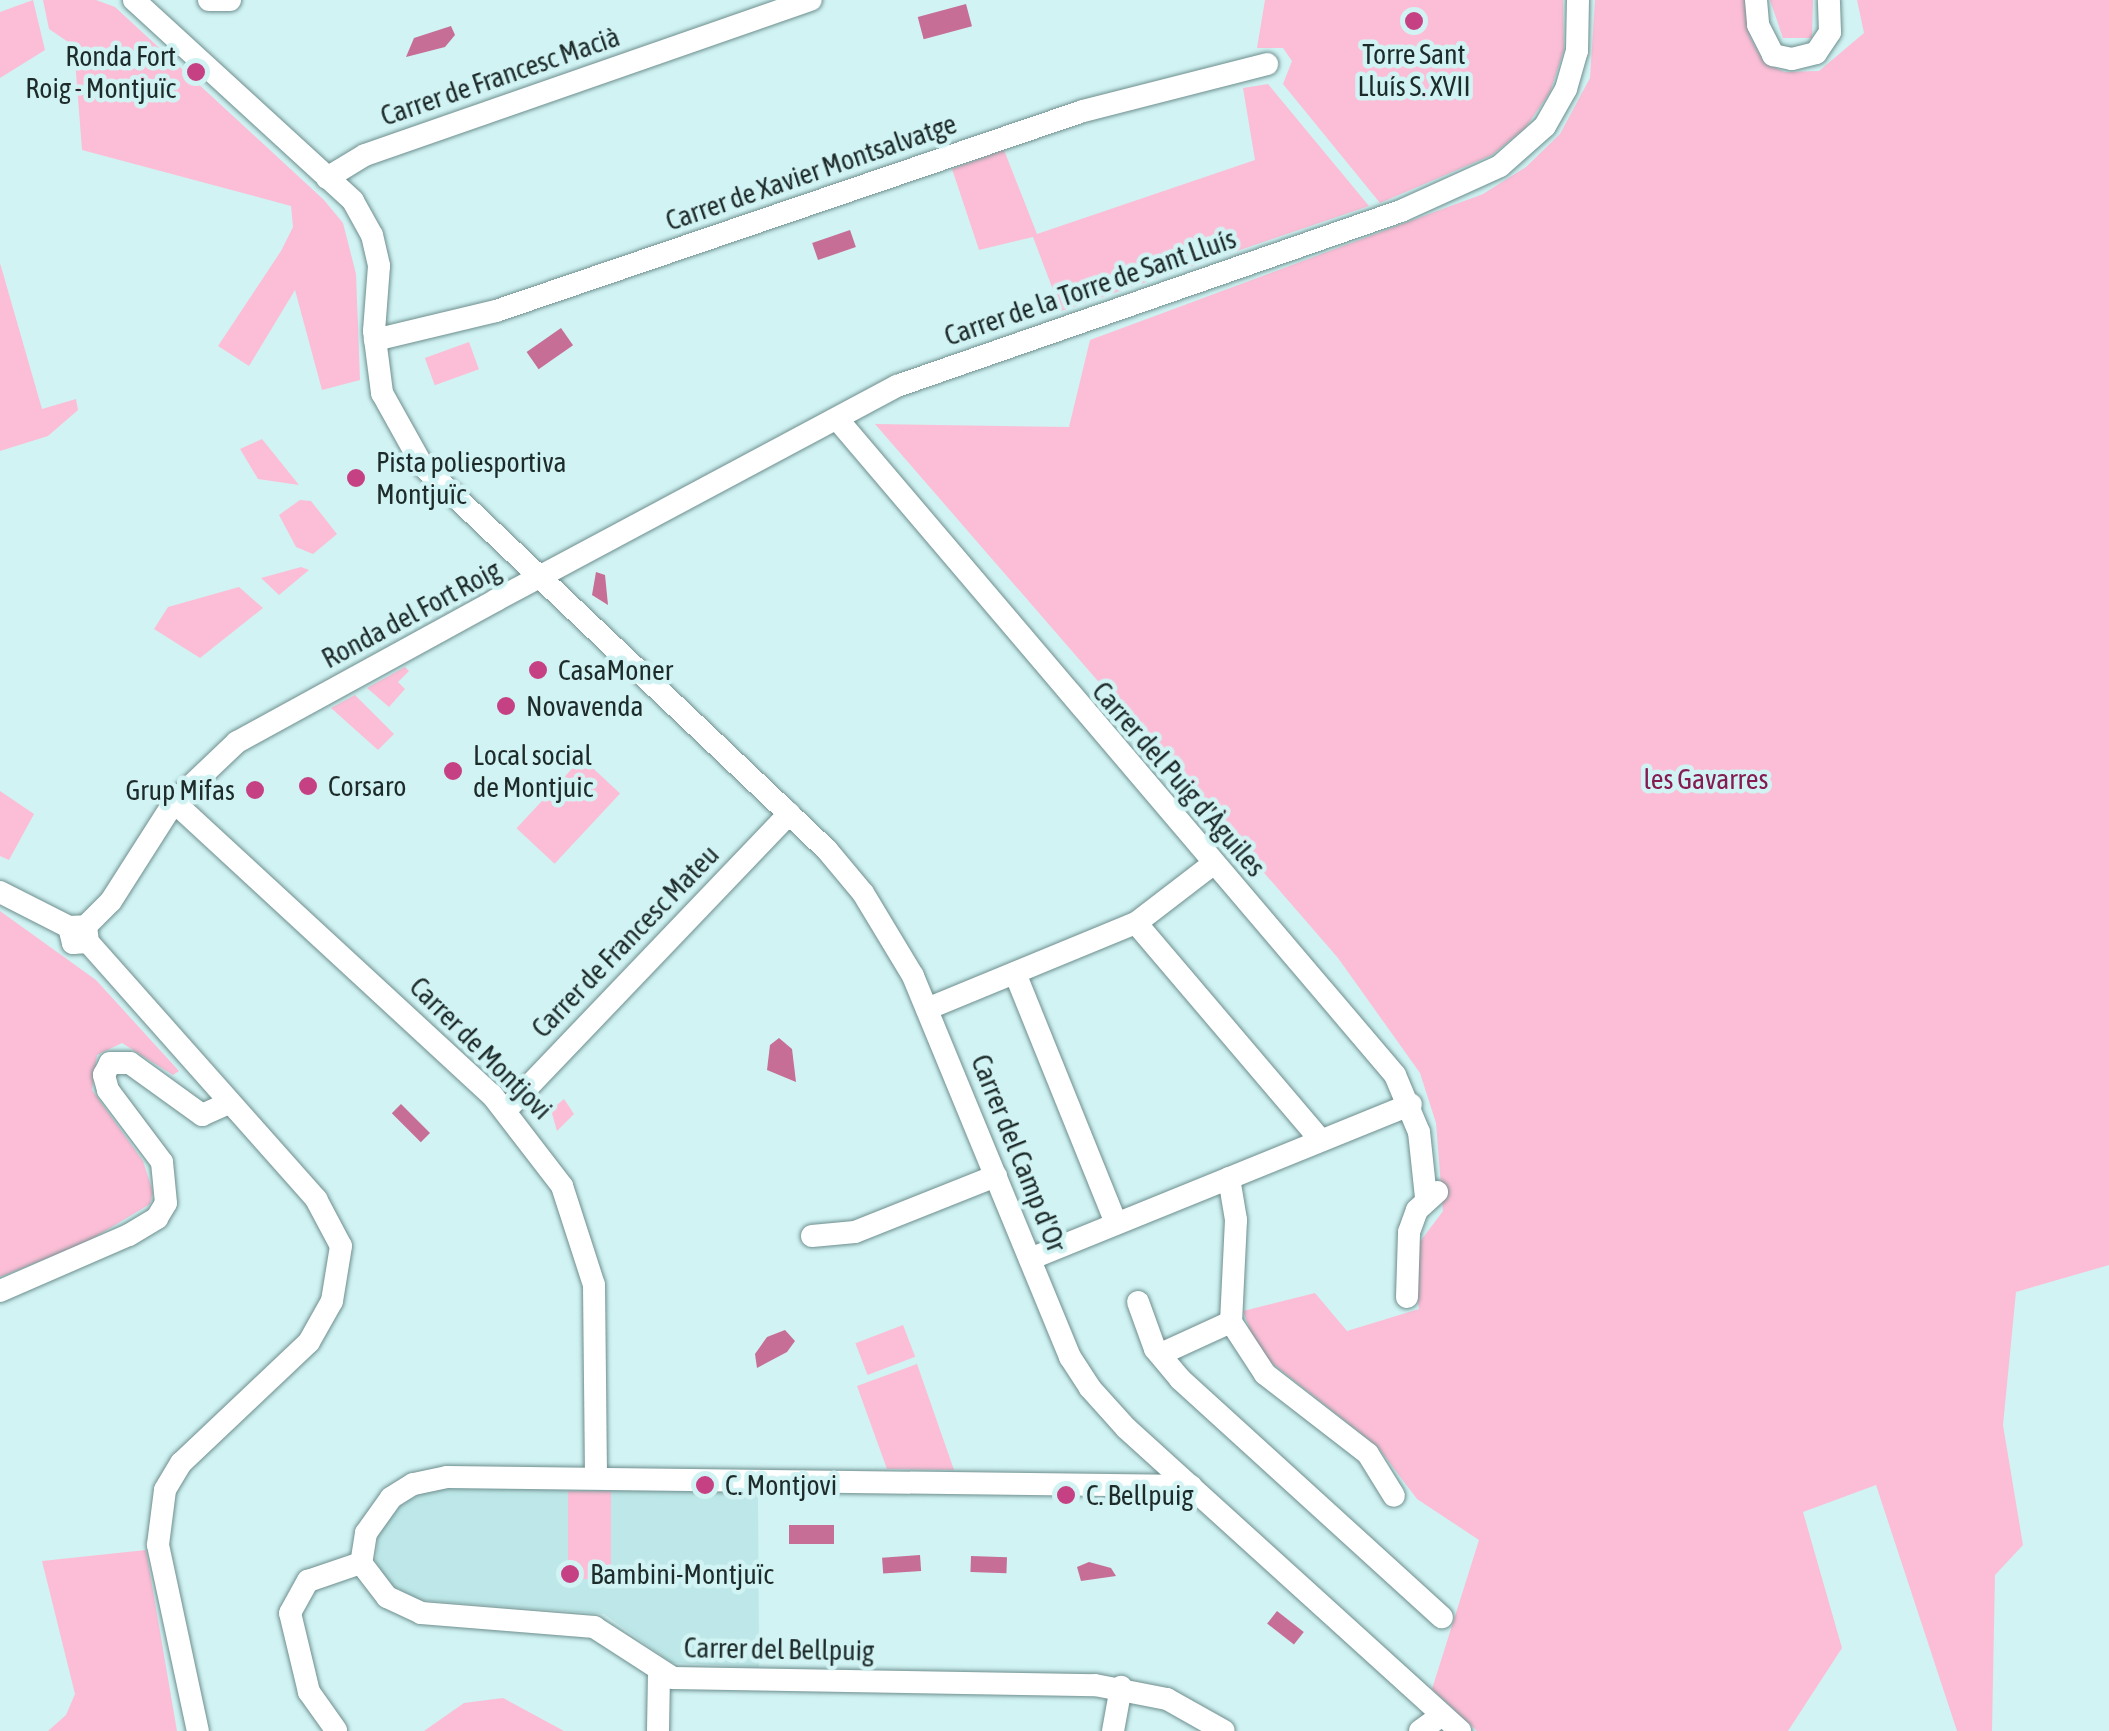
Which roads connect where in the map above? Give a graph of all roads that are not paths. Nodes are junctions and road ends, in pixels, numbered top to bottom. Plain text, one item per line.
1 (134, 0) edge
2 (209, 0) edge
3 (230, 0) edge
4 (811, 0) edge
5 (1578, 0) edge
6 (1756, 0) edge
7 (1829, 0) edge
8 (1267, 64) dead end
9 (326, 178) junction
10 (375, 340) junction
11 (838, 420) junction
12 (540, 580) junction
13 (174, 802) junction
14 (789, 814) junction
15 (1212, 864) junction
16 (0, 892) edge
17 (1136, 923) junction
18 (81, 931) junction
19 (1015, 973) junction
20 (927, 1009) junction
21 (228, 1103) junction
22 (1411, 1104) junction
23 (506, 1110) junction
24 (1322, 1140) junction
25 (996, 1176) junction
26 (1229, 1178) junction
27 (1116, 1223) junction
28 (812, 1236) dead end
29 (1030, 1259) junction
30 (0, 1291) edge
31 (1406, 1297) dead end
32 (1138, 1302) dead end
33 (1231, 1322) junction
34 (1162, 1354) junction
35 (596, 1476) junction
36 (1191, 1486) junction
37 (1394, 1496) dead end
38 (360, 1564) junction
39 (1442, 1617) dead end
40 (659, 1672) junction
41 (1120, 1687) junction
42 (1442, 1715) junction
43 (336, 1730) edge
44 (198, 1731) edge
45 (658, 1731) edge
46 (1114, 1731) edge
47 (1224, 1731) edge
48 (1420, 1731) edge
49 (1460, 1731) edge

1 - 9 street, Ronda del Fort Roig
2 - 3 street
4 - 9 street, Carrer de Francesc Macià
5 - 11 street, Carrer de la Torre de Sant Lluís
6 - 7 street
8 - 10 street, Carrer de Xavier Montsalvatge
9 - 10 street, Ronda del Fort Roig
10 - 12 street, Ronda del Fort Roig
11 - 12 street, Carrer de la Torre de Sant Lluís
11 - 15 street, Carrer del Puig d'Àguiles
12 - 13 street, Ronda del Fort Roig
12 - 14 street, Carrer del Camp d'Or
13 - 18 street, Ronda del Fort Roig
13 - 23 street, Carrer de Montjovi
14 - 20 street, Carrer del Camp d'Or
14 - 23 street, Carrer de Francesc Mateu
15 - 17 street
15 - 22 street, Carrer del Puig d'Àguiles
16 - 18 street
17 - 19 street
17 - 24 street
18 - 21 street
19 - 20 street
19 - 27 street
20 - 25 street, Carrer del Camp d'Or
21 - 30 street
21 - 44 street
22 - 24 street
22 - 31 street, Carrer del Puig d'Àguiles
23 - 35 street, Carrer de Montjovi
24 - 26 street
25 - 28 street
25 - 29 street, Carrer del Camp d'Or
26 - 27 street
26 - 33 street
27 - 29 street
29 - 36 street, Carrer del Camp d'Or
32 - 34 street
33 - 34 street
33 - 37 street
34 - 39 street
35 - 36 street
35 - 38 street
36 - 42 street, Carrer del Camp d'Or
38 - 40 street, Carrer del Bellpuig
38 - 43 street
40 - 41 street, Carrer del Bellpuig
40 - 45 street
41 - 46 street
41 - 47 street, Carrer del Bellpuig
42 - 48 street
42 - 49 street, Carrer del Camp d'Or

